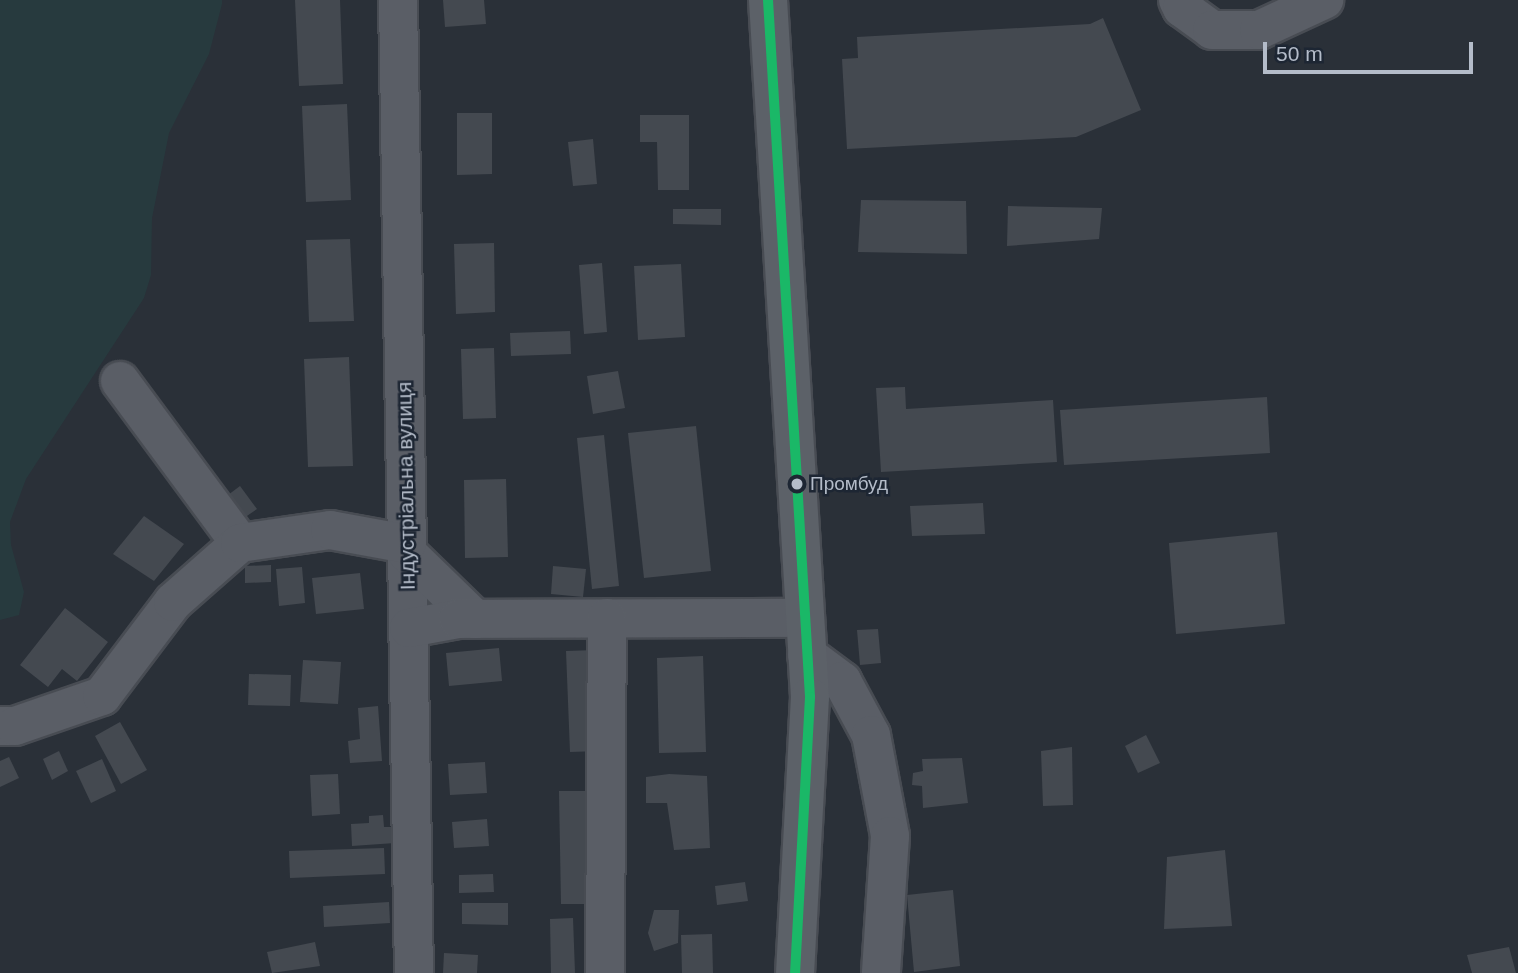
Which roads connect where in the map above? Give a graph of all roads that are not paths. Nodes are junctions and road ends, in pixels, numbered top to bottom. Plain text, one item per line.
1 (398, 0) edge
2 (768, 0) edge
3 (1178, 0) edge
4 (1324, 0) edge
5 (120, 381) dead end
6 (240, 543) junction
7 (407, 548) junction
8 (607, 618) junction
9 (805, 618) junction
10 (475, 619) junction
11 (409, 628) junction
12 (807, 655) junction
13 (0, 726) edge
14 (415, 973) edge
15 (605, 973) edge
16 (795, 973) edge
17 (881, 973) edge

1 - 7 street, Індустріальна вулиця
2 - 9 main road
3 - 4 street
5 - 6 street
6 - 7 street
6 - 13 street
7 - 10 street
7 - 11 street, Індустріальна вулиця
8 - 9 street
8 - 10 street
8 - 15 street
9 - 12 main road
10 - 11 street
11 - 14 street, Індустріальна вулиця
12 - 16 main road
12 - 17 street

